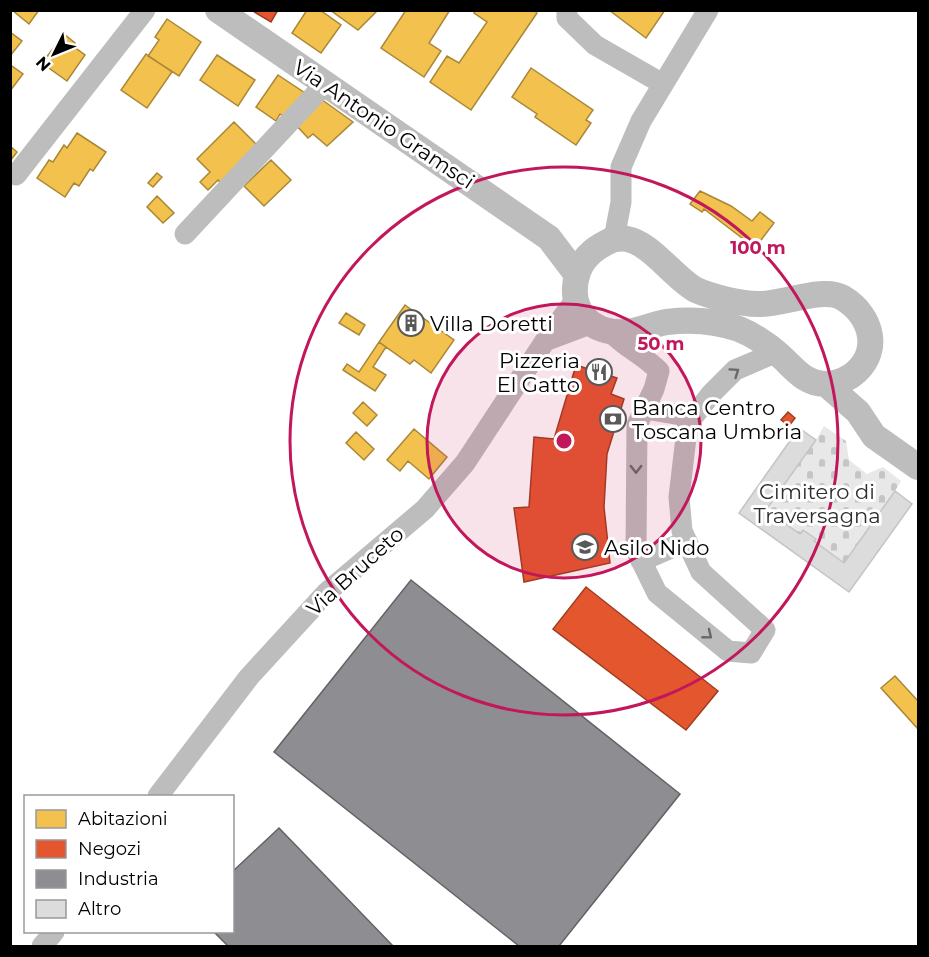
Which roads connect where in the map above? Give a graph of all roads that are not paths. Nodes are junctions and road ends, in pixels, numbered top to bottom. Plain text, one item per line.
1 (145, 10) edge
2 (218, 10) edge
3 (567, 10) edge
4 (708, 10) edge
5 (326, 83) junction
6 (663, 84) junction
7 (16, 175) dead end
8 (621, 202) junction
9 (185, 234) dead end
10 (549, 238) junction
11 (604, 244) junction
12 (641, 245) junction
13 (577, 287) junction
14 (601, 328) junction
15 (545, 341) junction
16 (777, 352) junction
17 (856, 372) junction
18 (826, 384) junction
19 (645, 408) junction
20 (858, 412) junction
21 (693, 417) junction
22 (918, 467) edge
23 (687, 541) junction
24 (641, 561) junction
25 (159, 795) edge
26 (53, 933) edge
27 (42, 946) edge

1 - 7 street
2 - 5 street, Via Antonio Gramsci
3 - 6 street
4 - 6 street
5 - 9 street
5 - 10 street, Via Antonio Gramsci
6 - 8 street
8 - 11 street
8 - 12 street
10 - 11 street, Via Antonio Gramsci
10 - 13 street, Via Antonio Gramsci
11 - 12 street, Via Antonio Gramsci
11 - 13 street
12 - 17 street
13 - 14 street, Via Antonio Gramsci
13 - 15 street, Via Bruceto
14 - 15 street
14 - 16 street
14 - 19 street
15 - 25 street, Via Bruceto
16 - 18 street
21 -> 16 street
17 - 18 street
17 - 20 street
18 - 20 street
19 - 21 street
19 -> 24 street
20 - 22 street
21 - 23 street
23 - 24 street
24 -> 23 street
26 - 27 street

